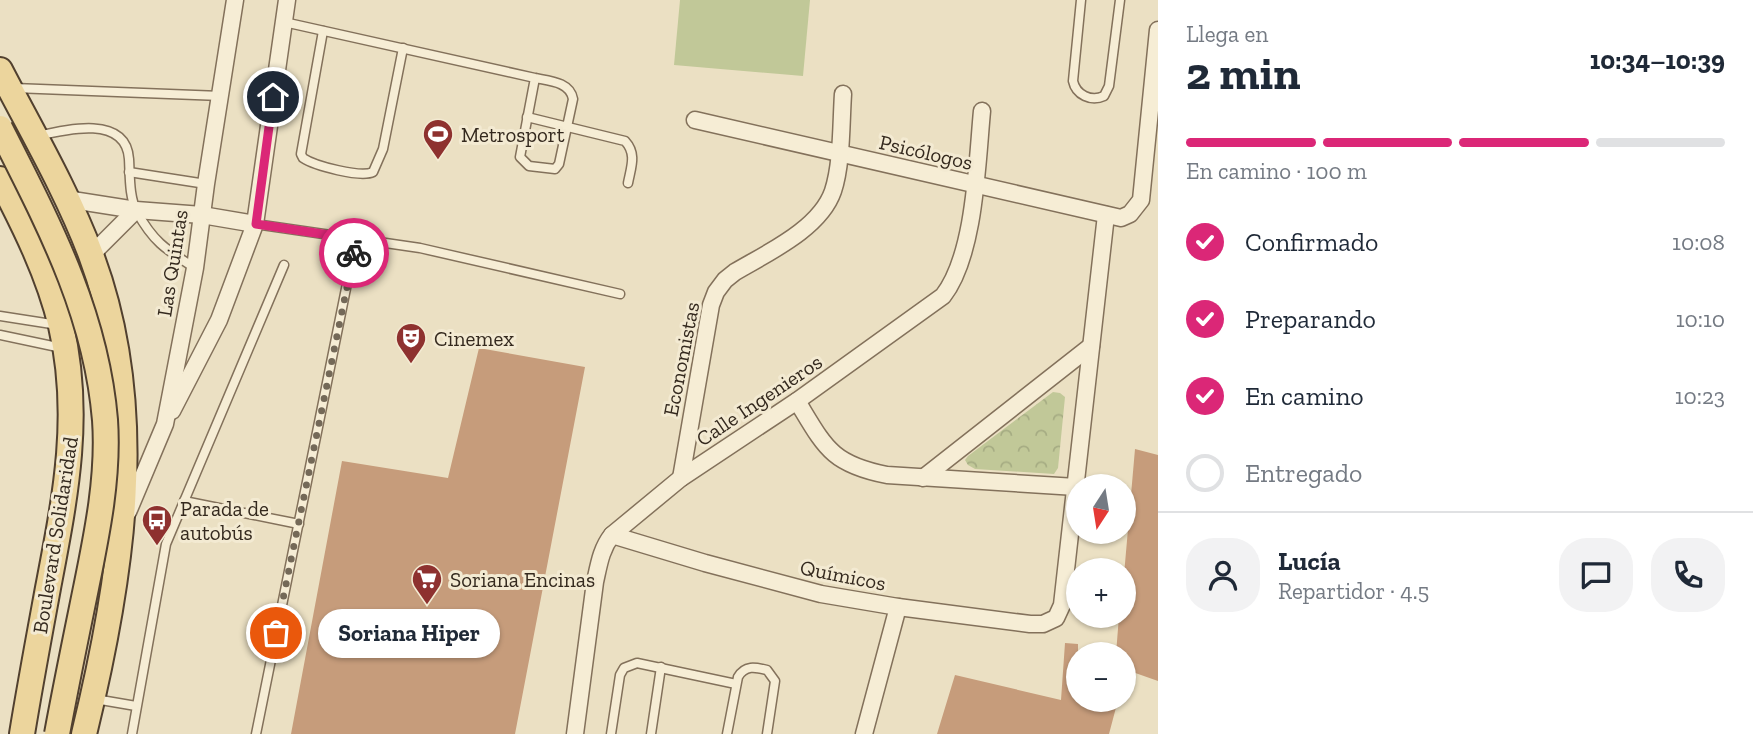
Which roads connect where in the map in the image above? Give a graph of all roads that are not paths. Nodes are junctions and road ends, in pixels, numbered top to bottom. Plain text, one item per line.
1 (235, 0) edge
2 (287, 0) edge
3 (1081, 0) edge
4 (1120, 0) edge
5 (284, 22) junction
6 (323, 30) junction
7 (1158, 30) edge
8 (403, 48) junction
9 (535, 78) junction
10 (5, 79) edge
11 (843, 94) dead end
12 (221, 96) junction
13 (982, 111) dead end
14 (527, 117) junction
15 (695, 120) dead end
16 (567, 127) junction
17 (0, 128) edge
18 (34, 137) junction
19 (838, 153) junction
20 (129, 172) junction
21 (0, 179) edge
22 (628, 183) dead end
23 (206, 184) junction
24 (974, 184) junction
25 (66, 199) junction
26 (136, 210) junction
27 (202, 215) junction
28 (1106, 215) junction
29 (256, 224) junction
30 (356, 239) junction
31 (91, 255) junction
32 (284, 265) dead end
33 (195, 268) junction
34 (620, 294) dead end
35 (0, 316) edge
36 (0, 335) edge
37 (63, 337) junction
38 (1090, 346) junction
39 (797, 401) junction
40 (165, 424) junction
41 (1077, 474) edge
42 (681, 478) junction
43 (923, 478) junction
44 (1066, 486) edge
45 (184, 501) junction
46 (122, 524) junction
47 (299, 524) junction
48 (612, 535) junction
49 (1069, 544) edge
50 (898, 607) junction
51 (41, 625) junction
52 (105, 636) junction
53 (661, 667) junction
54 (736, 684) junction
55 (93, 698) junction
56 (136, 706) junction
57 (22, 734) edge
58 (57, 734) edge
59 (83, 734) edge
60 (132, 734) edge
61 (256, 734) edge
62 (575, 734) edge
63 (611, 734) edge
64 (651, 734) edge
65 (727, 734) edge
66 (767, 734) edge
67 (864, 734) edge

1 - 12 street, Las Quintas
2 - 5 street
3 - 4 lane
5 - 6 lane
5 - 29 street
6 - 8 lane
6 - 8 lane
7 - 28 street, Psicólogos
8 - 9 lane
9 - 14 lane
9 - 16 lane
10 - 12 lane
10 - 18 main road
11 - 19 street, Economistas
12 - 23 street, Las Quintas
13 - 24 street, Calle Ingenieros
14 - 16 lane
14 - 16 lane
15 - 19 street, Psicólogos
16 - 22 lane
17 - 58 main road, bridge
18 - 20 lane
18 - 25 main road
19 - 24 street, Psicólogos
19 - 42 street, Economistas
20 - 23 lane
20 - 26 lane
21 - 37 main road, Boulevard Solidaridad
23 - 27 street, Las Quintas
24 - 28 street, Psicólogos
24 - 39 street, Calle Ingenieros
25 - 26 street
25 - 31 main road
26 - 27 street
26 - 31 street
26 - 33 lane
27 - 29 street
27 - 33 street, Las Quintas
28 - 38 street
29 - 30 lane
29 - 40 street
30 - 34 lane
30 - 47 lane
31 - 46 main road
32 - 45 lane
33 - 40 street, Las Quintas
35 - 37 lane
36 - 37 lane
37 - 51 main road, Boulevard Solidaridad
38 - 41 street
38 - 43 street
39 - 42 street, Calle Ingenieros
39 - 43 street
40 - 46 street, Las Quintas
42 - 48 street, Calle Ingenieros
43 - 44 street
45 - 47 lane
45 - 56 lane
46 - 52 main road
47 - 61 lane
48 - 50 street, Químicos
48 - 62 street, Calle Ingenieros
49 - 50 street, Químicos
50 - 67 street
51 - 52 main road
51 - 57 main road, Boulevard Solidaridad
52 - 55 main road
53 - 54 lane
53 - 63 lane
53 - 64 lane
54 - 65 lane
54 - 66 lane
55 - 56 lane
55 - 59 main road
56 - 60 lane

